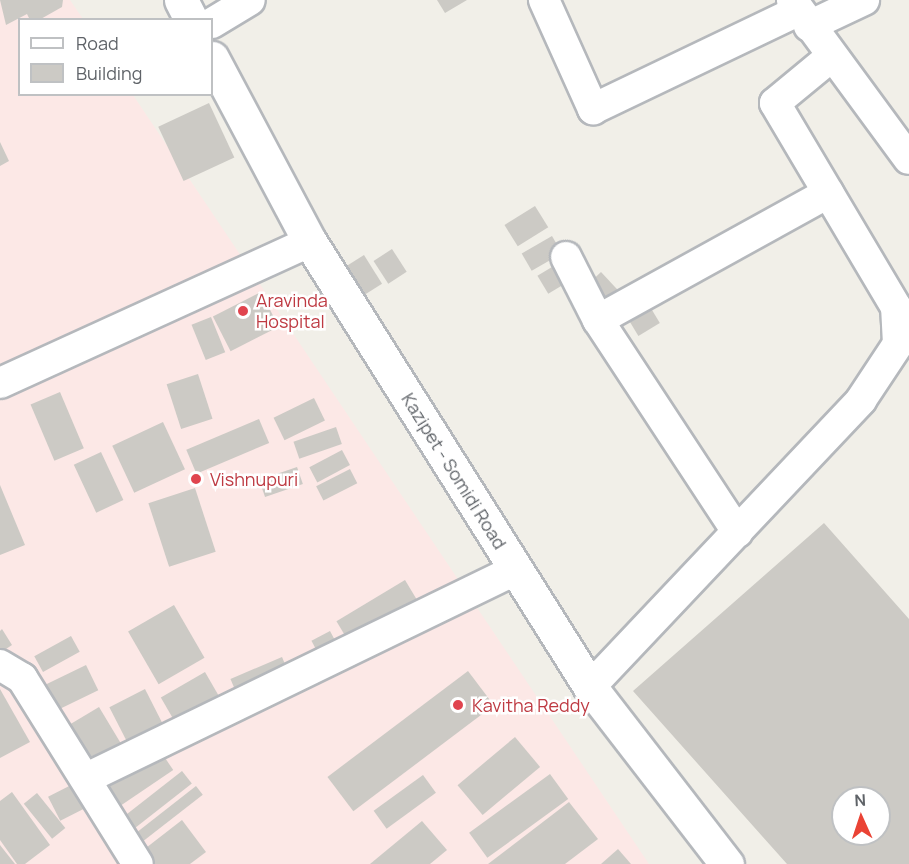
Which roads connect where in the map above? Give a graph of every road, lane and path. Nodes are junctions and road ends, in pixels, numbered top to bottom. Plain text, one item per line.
1 (181, 0) edge
2 (250, 0) edge
3 (544, 0) edge
4 (864, 0) edge
5 (800, 12) edge
6 (190, 18) edge
7 (213, 22) edge
8 (832, 56) junction
9 (213, 60) edge
10 (909, 159) edge
11 (828, 194) junction
12 (310, 243) junction
13 (567, 257) dead end
14 (598, 320) junction
15 (0, 383) edge
16 (737, 532) junction
17 (516, 570) junction
18 (0, 665) edge
19 (590, 687) junction
20 (87, 778) junction
21 (138, 864) edge
22 (727, 864) edge

1 - 6 street
2 - 7 street
3 - 5 street
4 - 5 street
5 - 8 street
8 - 10 street
8 - 11 street
9 - 12 street, Kazipet - Somidi Road
11 - 14 street
11 - 16 street
12 - 15 street
12 - 17 street, Kazipet - Somidi Road
13 - 14 street
14 - 16 street
16 - 19 street
17 - 19 street, Kazipet - Somidi Road
17 - 20 street
18 - 20 street
19 - 22 street, Kazipet - Somidi Road
20 - 21 street

